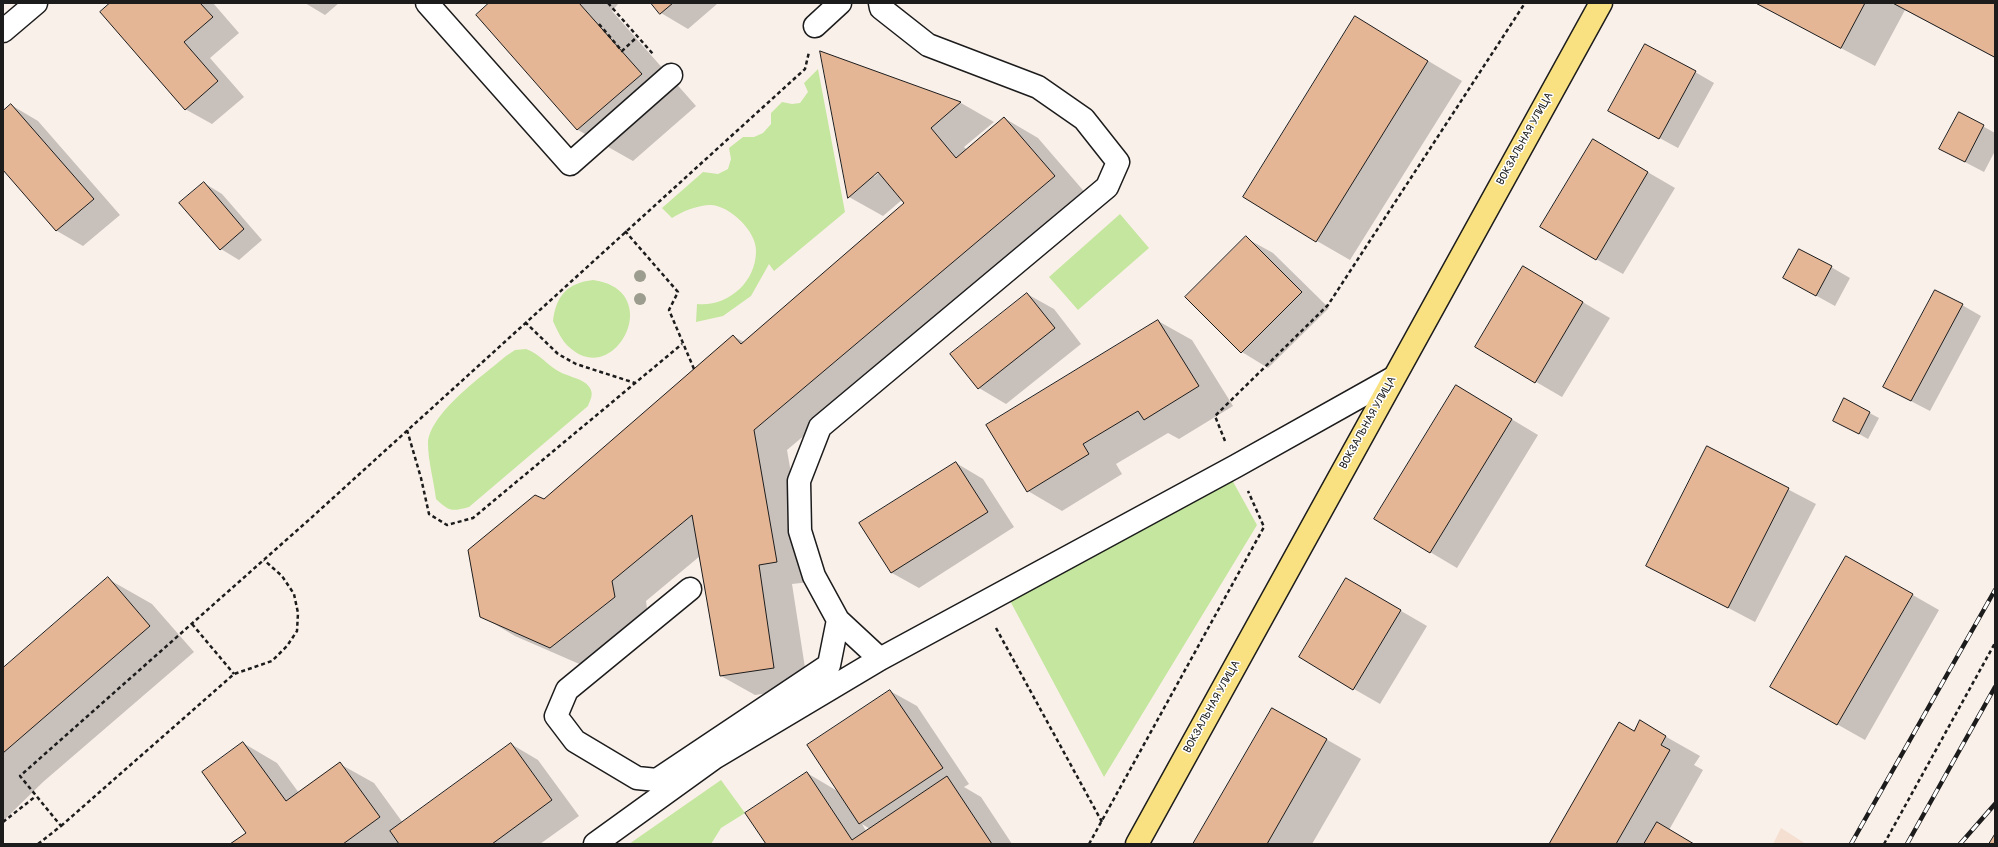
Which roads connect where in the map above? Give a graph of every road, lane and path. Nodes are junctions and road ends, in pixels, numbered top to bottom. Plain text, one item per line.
1 (427, 3) edge
2 (608, 3) edge
3 (840, 3) edge
4 (880, 3) edge
5 (1601, 3) edge
6 (25, 6) edge
7 (815, 26) joint
8 (3, 32) edge
9 (608, 35) dead end
10 (638, 36) junction
11 (671, 75) joint
12 (625, 231) junction
13 (525, 322) junction
14 (682, 344) junction
15 (694, 369) dead end
16 (1393, 378) junction
17 (635, 383) junction
18 (407, 430) junction
19 (264, 560) junction
20 (690, 589) dead end
21 (982, 603) junction
22 (838, 620) junction
23 (192, 624) junction
24 (1995, 643) edge
25 (880, 659) junction
26 (234, 674) junction
27 (36, 796) junction
28 (3, 822) edge
29 (1102, 823) dead end
30 (61, 826) junction
31 (38, 844) edge
32 (595, 844) edge
33 (1137, 844) edge
34 (1884, 844) edge

1 - 11 street
2 - 10 path
3 - 7 street
4 - 22 street
5 - 16 main road, ВОКЗАЛЬНАЯ УЛИЦА
6 - 8 street
7 - 12 path
9 - 10 path
10 - 11 path
12 - 13 path
12 - 14 path
13 - 17 path
13 - 18 path
14 - 15 path
14 - 17 path
16 - 21 street
16 - 33 main road, ВОКЗАЛЬНАЯ УЛИЦА
17 - 18 path
18 - 19 path
19 - 23 path
19 - 26 path
20 - 22 street
21 - 25 street
21 - 29 path
22 - 25 street
23 - 26 path
23 - 27 path
24 - 34 path
25 - 32 street
26 - 30 path
27 - 28 path
27 - 30 path
30 - 31 path

